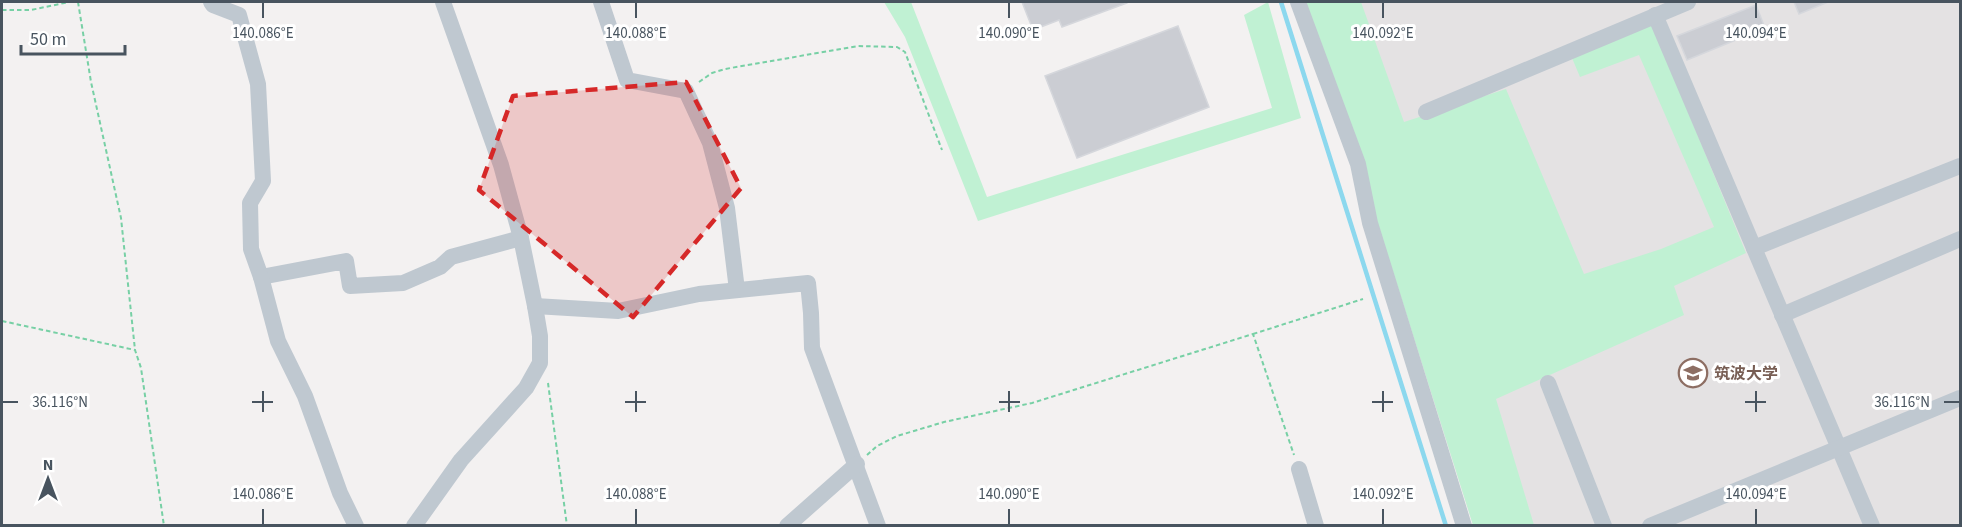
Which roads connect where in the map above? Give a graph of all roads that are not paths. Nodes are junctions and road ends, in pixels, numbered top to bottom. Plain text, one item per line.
1 (211, 2) edge
2 (443, 2) edge
3 (601, 2) edge
4 (1298, 2) edge
5 (1688, 2) edge
6 (1655, 15) junction
7 (1426, 112) dead end
8 (1960, 166) edge
9 (521, 238) junction
10 (1960, 239) edge
11 (1754, 248) junction
12 (261, 277) junction
13 (737, 290) junction
14 (535, 306) junction
15 (1782, 315) junction
16 (1548, 383) dead end
17 (1960, 398) edge
18 (1839, 449) junction
19 (857, 464) junction
20 (1299, 469) road end
21 (356, 525) edge
22 (414, 525) edge
23 (787, 525) edge
24 (878, 525) edge
25 (1316, 525) edge
26 (1464, 525) edge
27 (1604, 525) edge
28 (1650, 525) edge
29 (1872, 525) edge

1 - 12 street
2 - 9 street
3 - 13 street
4 - 26 street
5 - 6 street
6 - 7 street
6 - 11 street
8 - 11 street
9 - 12 street
9 - 14 street
10 - 15 street
11 - 15 street
12 - 21 street
13 - 14 street
13 - 19 street
14 - 22 street
15 - 18 street
16 - 27 street
17 - 18 street
18 - 28 street
18 - 29 street
19 - 23 street
19 - 24 street
20 - 25 street

